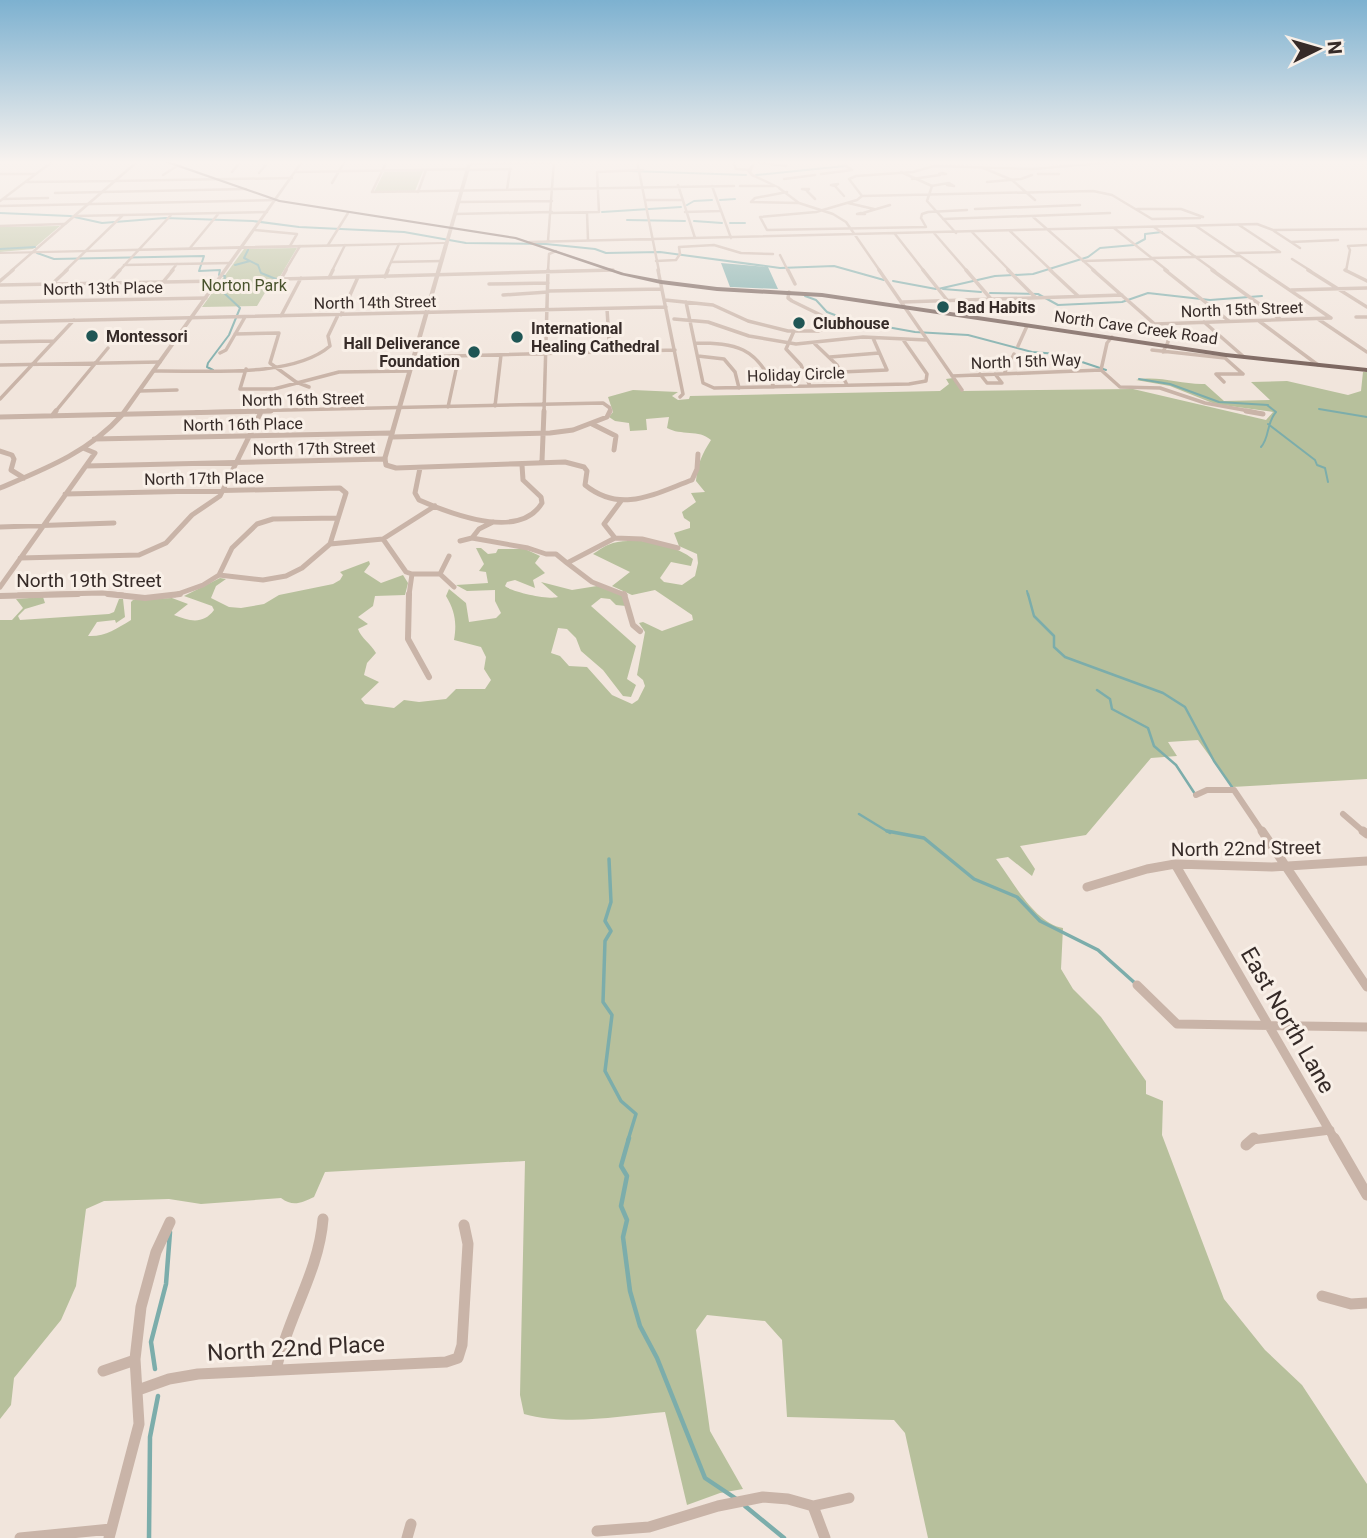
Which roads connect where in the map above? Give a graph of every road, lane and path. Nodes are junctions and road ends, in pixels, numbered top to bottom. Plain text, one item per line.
1 (55, 233) edge
2 (105, 233) edge
3 (154, 233) edge
4 (203, 233) edge
5 (253, 233) edge
6 (284, 233) edge
7 (336, 233) edge
8 (451, 233) edge
9 (479, 233) edge
10 (549, 233) edge
11 (588, 233) edge
12 (652, 233) edge
13 (693, 233) edge
14 (729, 233) edge
15 (934, 233) junction
16 (957, 233) joint
17 (960, 233) edge
18 (973, 233) edge
19 (1012, 233) edge
20 (1052, 233) edge
21 (1119, 233) edge
22 (1162, 233) edge
23 (1205, 233) edge
24 (1251, 233) edge
25 (1277, 233) edge
26 (1326, 233) edge
27 (895, 234) junction
28 (855, 235) junction
29 (731, 237) junction
30 (695, 238) junction
31 (653, 239) junction
32 (589, 240) junction
33 (1338, 240) junction
34 (448, 241) junction
35 (548, 241) junction
36 (531, 242) junction
37 (1291, 242) junction
38 (399, 244) junction
39 (328, 245) junction
40 (345, 245) junction
41 (1367, 245) edge
42 (290, 246) junction
43 (300, 246) junction
44 (1348, 246) junction
45 (242, 247) junction
46 (190, 248) junction
47 (1300, 248) dead end
48 (139, 249) junction
49 (87, 250) junction
50 (34, 251) junction
51 (556, 251) junction
52 (0, 253) edge
53 (1238, 254) junction
54 (1195, 257) junction
55 (1152, 259) junction
56 (1292, 259) dead end
57 (442, 261) junction
58 (656, 261) junction
59 (1083, 261) junction
60 (391, 262) junction
61 (231, 263) junction
62 (177, 264) junction
63 (124, 265) junction
64 (613, 270) junction
65 (549, 273) junction
66 (438, 276) junction
67 (358, 277) junction
68 (385, 277) junction
69 (302, 278) junction
70 (329, 278) junction
71 (218, 281) junction
72 (1367, 281) edge
73 (163, 282) junction
74 (0, 283) edge
75 (107, 283) junction
76 (548, 283) junction
77 (52, 284) junction
78 (489, 284) dead end
79 (662, 285) junction
80 (1367, 288) edge
81 (791, 289) junction
82 (1339, 289) junction
83 (1291, 290) junction
84 (548, 292) junction
85 (503, 295) dead end
86 (1122, 295) junction
87 (1078, 296) junction
88 (206, 298) junction
89 (1035, 298) junction
90 (991, 299) junction
91 (665, 300) junction
92 (947, 300) junction
93 (0, 302) edge
94 (687, 302) junction
95 (904, 305) junction
96 (666, 307) junction
97 (1367, 307) edge
98 (607, 309) junction
99 (547, 310) junction
100 (427, 313) junction
101 (388, 314) junction
102 (339, 315) junction
103 (281, 316) junction
104 (246, 317) junction
105 (1356, 317) dead end
106 (1367, 317) edge
107 (192, 318) junction
108 (674, 319) dead end
109 (744, 319) junction
110 (1317, 319) junction
111 (74, 320) junction
112 (690, 320) junction
113 (1258, 320) junction
114 (1281, 320) junction
115 (1229, 321) junction
116 (0, 322) edge
117 (1204, 322) junction
118 (385, 323) dead end
119 (1155, 324) junction
120 (834, 325) junction
121 (1027, 326) junction
122 (794, 331) junction
123 (235, 334) junction
124 (1112, 337) junction
125 (873, 338) junction
126 (609, 340) dead end
127 (927, 340) junction
128 (54, 341) junction
129 (904, 341) junction
130 (0, 342) edge
131 (695, 343) junction
132 (788, 343) junction
133 (815, 344) junction
134 (1018, 346) dead end
135 (108, 348) dead end
136 (1165, 349) junction
137 (675, 350) junction
138 (1152, 350) dead end
139 (1367, 352) edge
140 (220, 353) dead end
141 (879, 353) junction
142 (546, 354) junction
143 (1014, 354) dead end
144 (501, 355) junction
145 (459, 356) junction
146 (698, 356) junction
147 (414, 357) junction
148 (830, 357) junction
149 (1244, 357) junction
150 (160, 362) junction
151 (96, 363) junction
152 (0, 365) edge
153 (33, 365) junction
154 (1318, 365) junction
155 (274, 367) junction
156 (246, 369) junction
157 (1101, 370) junction
158 (1367, 370) edge
159 (153, 371) junction
160 (410, 371) junction
161 (841, 372) junction
162 (1004, 373) junction
163 (980, 374) junction
164 (995, 374) junction
165 (952, 376) junction
166 (1224, 382) dead end
167 (298, 383) junction
168 (847, 385) junction
169 (810, 386) junction
170 (309, 387) dead end
171 (774, 387) junction
172 (739, 388) junction
173 (0, 390) edge
174 (9, 390) junction
175 (177, 390) dead end
176 (962, 390) dead end
177 (139, 391) junction
178 (680, 397) dead end
179 (0, 399) edge
180 (543, 404) junction
181 (495, 406) junction
182 (448, 407) junction
183 (399, 409) junction
184 (261, 412) junction
185 (1264, 414) dead end
186 (122, 415) junction
187 (52, 416) junction
188 (0, 417) edge
189 (592, 424) junction
190 (542, 433) junction
191 (392, 435) junction
192 (249, 436) junction
193 (94, 439) junction
194 (83, 448) junction
195 (614, 450) dead end
196 (0, 451) edge
197 (698, 454) dead end
198 (385, 459) junction
199 (237, 462) junction
200 (539, 462) junction
201 (522, 465) junction
202 (86, 466) junction
203 (420, 468) junction
204 (24, 478) junction
205 (0, 488) edge
206 (223, 490) junction
207 (65, 494) junction
208 (621, 501) junction
209 (435, 506) junction
210 (338, 517) junction
211 (494, 522) junction
212 (114, 523) dead end
213 (43, 525) junction
214 (0, 527) edge
215 (472, 538) junction
216 (615, 538) junction
217 (383, 539) junction
218 (460, 541) dead end
219 (330, 544) junction
220 (678, 548) dead end
221 (449, 556) dead end
222 (20, 558) junction
223 (567, 563) junction
224 (412, 574) junction
225 (440, 574) junction
226 (219, 575) junction
227 (0, 587) edge
228 (454, 587) dead end
229 (0, 596) edge
230 (640, 631) dead end
231 (429, 677) dead end
232 (1196, 795) dead end
233 (1343, 814) dead end
234 (1367, 834) edge
235 (1367, 860) edge
236 (1175, 864) junction
237 (1285, 866) junction
238 (1087, 887) dead end
239 (1138, 985) dead end
240 (1367, 987) edge
241 (1269, 1026) junction
242 (1367, 1027) edge
243 (1330, 1130) junction
244 (1246, 1145) dead end
245 (1367, 1195) edge
246 (323, 1219) dead end
247 (170, 1222) dead end
248 (464, 1225) dead end
249 (1322, 1296) dead end
250 (1367, 1303) edge
251 (135, 1360) junction
252 (276, 1370) junction
253 (103, 1371) dead end
254 (138, 1390) junction
255 (849, 1498) dead end
256 (813, 1506) junction
257 (411, 1524) dead end
258 (597, 1531) dead end
259 (110, 1534) edge
260 (20, 1538) edge
261 (407, 1538) edge
262 (825, 1538) edge

1 - 50 street
2 - 49 street
3 - 48 street
4 - 46 street
5 - 45 street
6 - 42 street
7 - 39 street
8 - 34 street
9 - 36 main road, North Cave Creek Road
10 - 35 street
11 - 32 street
12 - 31 street
13 - 30 street
14 - 29 street
15 - 16 street
15 - 27 street
15 - 90 street
16 - 17 street
18 - 89 street
19 - 87 street
20 - 59 street
21 - 55 street
22 - 54 street
23 - 53 street
24 - 53 street
25 - 37 street
26 - 33 street
27 - 28 street
27 - 92 street
28 - 29 street
28 - 95 street
29 - 30 street
30 - 31 street
31 - 32 street
31 - 58 street
32 - 35 street
33 - 37 street
33 - 44 street
34 - 38 street
34 - 57 street
35 - 36 street
36 - 51 main road, North Cave Creek Road
37 - 47 street
38 - 40 street
38 - 60 street
39 - 40 street
39 - 43 street
40 - 70 street
41 - 44 street
42 - 43 street
42 - 45 street
43 - 69 street
44 - 72 street
45 - 46 street
45 - 61 street
46 - 48 street
48 - 49 street
48 - 63 street
49 - 50 street
49 - 77 street
50 - 52 street
50 - 74 street
51 - 64 main road, North Cave Creek Road
51 - 65 street
53 - 54 street
53 - 83 street
54 - 55 street
54 - 114 street
55 - 59 street
55 - 115 street
56 - 82 street
57 - 60 street
57 - 66 street
58 - 79 street
58 - 81 street
59 - 86 street
60 - 68 street
61 - 62 street
61 - 71 street
62 - 63 street
62 - 73 street
63 - 75 street
64 - 65 street
64 - 79 main road, North Cave Creek Road
65 - 66 street
65 - 76 street
66 - 68 street
66 - 100 street
67 - 68 street
67 - 70 street
67 - 102 street
69 - 70 street
69 - 103 street
71 - 73 street
71 - 88 street
73 - 75 street
74 - 77 street
75 - 77 street
76 - 78 street
76 - 84 street
79 - 81 main road, North Cave Creek Road
79 - 84 street
79 - 91 street
80 - 82 street
81 - 95 main road, North Cave Creek Road
81 - 120 street
82 - 83 street
82 - 97 street
83 - 110 street, North 15th Street
84 - 85 street
84 - 99 street
86 - 87 street
86 - 119 street
87 - 89 street
88 - 93 street, North 13th Place
88 - 107 street
89 - 90 street
90 - 92 street
91 - 94 street
91 - 96 street
92 - 95 street
94 - 109 street
94 - 112 street, Holiday Circle
95 - 121 main road, North Cave Creek Road
95 - 127 street
96 - 98 street, North 14th Street
96 - 137 street
98 - 99 street, North 14th Street
98 - 126 street
99 - 100 street, North 14th Street
99 - 142 street
100 - 101 street, North 14th Street
100 - 147 street
101 - 102 street, North 14th Street
101 - 118 street
102 - 103 street, North 14th Street
102 - 155 street
103 - 104 street, North 14th Street
104 - 107 street, North 14th Street
104 - 123 street
105 - 106 street
107 - 111 street, North 14th Street
107 - 150 street
108 - 112 street
109 - 120 street
109 - 122 street
110 - 114 street, North 15th Street
110 - 139 street
111 - 116 street, North 14th Street
111 - 128 street
112 - 131 street, Holiday Circle
112 - 132 street
113 - 114 street, North 15th Street
113 - 115 street, North 15th Street
113 - 154 street
115 - 117 street, North 15th Street
117 - 119 street, North 15th Street
117 - 149 street
119 - 136 street
120 - 122 street
121 - 124 main road, North Cave Creek Road
121 - 134 street
122 - 132 street
123 - 140 street
123 - 155 street
124 - 136 main road, North Cave Creek Road
124 - 157 street
125 - 129 street
125 - 133 street
125 - 141 street
127 - 129 street
127 - 165 street
128 - 130 street
128 - 153 street
129 - 168 street, Holiday Circle
131 - 146 street, Holiday Circle
131 - 171 street
132 - 133 street
132 - 169 street
133 - 148 street
135 - 151 street
136 - 138 street
136 - 149 main road, North Cave Creek Road
136 - 166 street
137 - 142 street
137 - 178 street
141 - 148 street
141 - 161 street
142 - 144 street
142 - 180 street
143 - 162 street
144 - 145 street
144 - 181 street
145 - 147 street
145 - 182 street
146 - 172 street
146 - 172 street, Holiday Circle
147 - 160 street
148 - 161 street
149 - 154 main road, North Cave Creek Road
150 - 151 street
150 - 159 street
151 - 153 street
151 - 187 street
152 - 153 street
153 - 174 street
154 - 158 main road, North Cave Creek Road
155 - 156 street
155 - 167 street
156 - 159 street
156 - 167 street
157 - 162 street, North 15th Way
157 - 185 street
159 - 177 street
160 - 167 street
160 - 183 street
161 - 168 street
162 - 164 street, North 15th Way
163 - 164 street, North 15th Way
163 - 164 street
163 - 165 street, North 15th Way
165 - 176 street
167 - 170 street
168 - 169 street, Holiday Circle
169 - 171 street, Holiday Circle
171 - 172 street, Holiday Circle
173 - 174 street
174 - 179 street
175 - 177 street
177 - 186 street
180 - 181 street, North 16th Street
180 - 189 street, North 16th Street
180 - 190 street
181 - 182 street, North 16th Street
182 - 183 street, North 16th Street
183 - 184 street, North 16th Street
183 - 191 street
184 - 186 street, North 16th Street
184 - 192 street
186 - 187 street, North 16th Street
186 - 193 street
187 - 188 street, North 16th Street
189 - 190 street, North 16th Place
189 - 195 street
190 - 191 street, North 16th Place
190 - 200 street
191 - 192 street, North 16th Place
191 - 198 street
192 - 193 street, North 16th Place
192 - 199 street
193 - 194 street
194 - 202 street
194 - 204 street
196 - 204 street
197 - 208 street
198 - 199 street, North 17th Street
198 - 203 street, North 17th Street
199 - 202 street, North 17th Street
199 - 206 street
200 - 201 street, North 17th Street
200 - 208 street, North 17th Street
201 - 203 street, North 17th Street
201 - 211 street
202 - 207 street
203 - 209 street
204 - 205 street
206 - 207 street, North 17th Place
206 - 210 street, North 17th Place
206 - 222 street
207 - 213 street
208 - 216 street
209 - 211 street
209 - 217 street
210 - 219 street
210 - 226 street
211 - 215 street
212 - 213 street
213 - 214 street
213 - 222 street
215 - 218 street
215 - 223 street
216 - 220 street
216 - 223 street
217 - 219 street
217 - 224 street
219 - 226 street
221 - 225 street
222 - 227 street
223 - 230 street
224 - 225 street
224 - 231 street
225 - 228 street
226 - 229 street, North 19th Street
232 - 237 street
233 - 234 street
235 - 237 street, North 22nd Street
236 - 237 street, North 22nd Street
236 - 238 street, North 22nd Street
236 - 241 street, East North Lane
237 - 240 street
239 - 241 street
241 - 242 street
241 - 243 street, East North Lane
243 - 244 street
243 - 245 street, East North Lane
246 - 252 street
247 - 251 street
248 - 252 street, North 22nd Place
249 - 250 street
251 - 253 street
251 - 254 street
252 - 254 street, North 22nd Place
254 - 259 street
255 - 256 street
256 - 258 street
256 - 262 street
257 - 261 street
259 - 260 street

